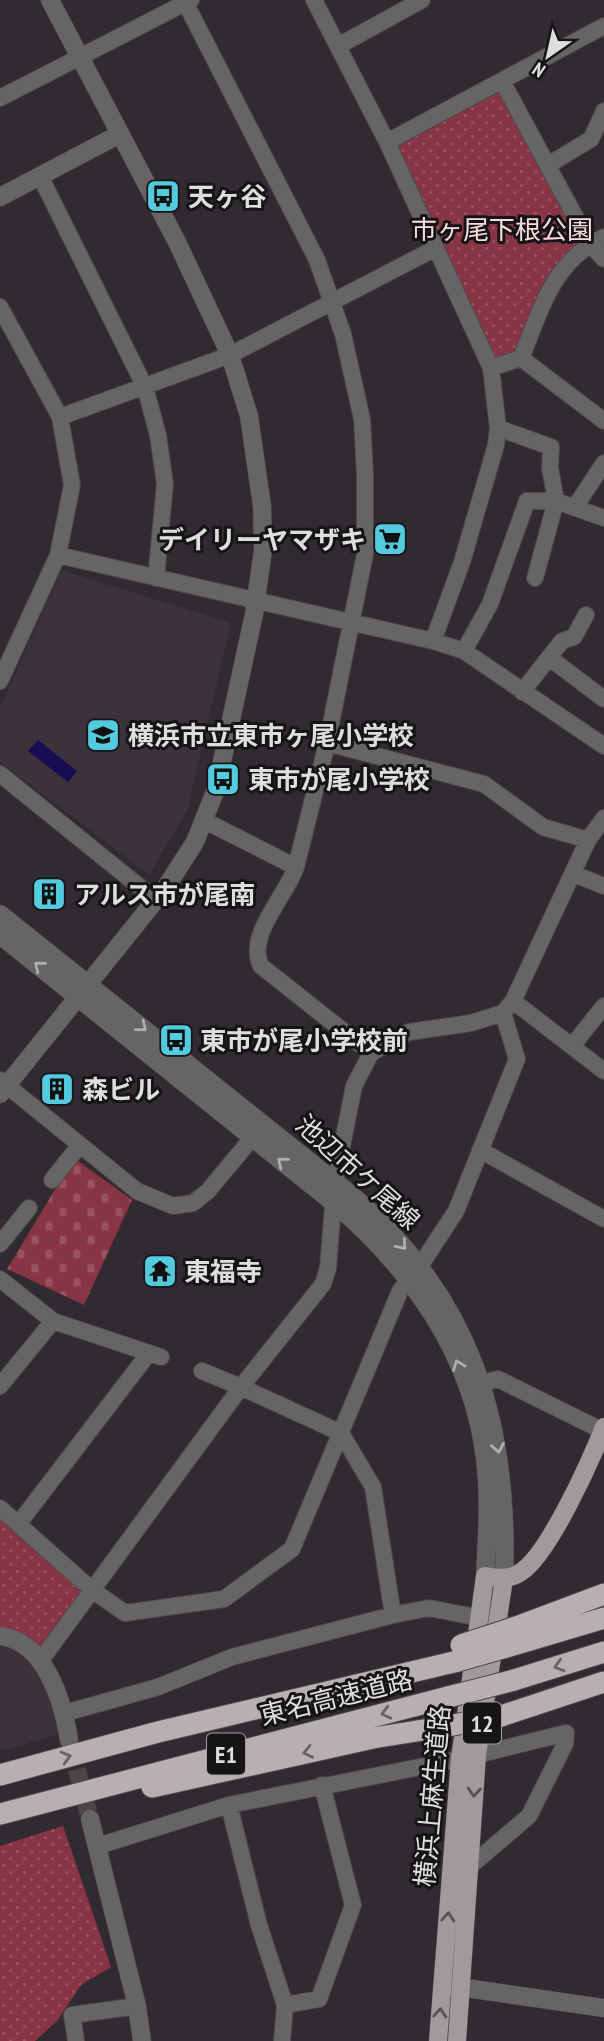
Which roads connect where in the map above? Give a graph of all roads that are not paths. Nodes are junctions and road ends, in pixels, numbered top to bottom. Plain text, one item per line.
1 (50, 0) edge
2 (314, 0) edge
3 (422, 0) edge
4 (187, 1) edge
5 (604, 26) edge
6 (338, 46) junction
7 (80, 58) junction
8 (502, 81) junction
9 (0, 98) edge
10 (604, 111) edge
11 (118, 135) junction
12 (387, 142) junction
13 (548, 165) junction
14 (40, 176) junction
15 (0, 197) edge
16 (597, 240) edge
17 (434, 249) junction
18 (604, 259) edge
19 (334, 303) junction
20 (0, 307) edge
21 (230, 355) junction
22 (521, 358) junction
23 (491, 368) junction
24 (145, 387) junction
25 (60, 416) junction
26 (604, 421) edge
27 (498, 428) junction
28 (604, 463) edge
29 (556, 501) junction
30 (575, 507) junction
31 (604, 518) edge
32 (58, 555) junction
33 (156, 578) junction
34 (535, 578) dead end
35 (257, 602) junction
36 (586, 615) dead end
37 (350, 624) junction
38 (433, 641) junction
39 (6, 649) edge
40 (464, 651) junction
41 (551, 659) junction
42 (0, 681) edge
43 (522, 692) junction
44 (604, 699) edge
45 (327, 743) junction
46 (604, 746) edge
47 (0, 774) edge
48 (604, 818) edge
49 (205, 821) junction
50 (588, 840) junction
51 (296, 867) junction
52 (574, 874) junction
53 (604, 886) edge
54 (156, 900) junction
55 (0, 914) edge
56 (0, 935) edge
57 (83, 991) junction
58 (604, 1006) edge
59 (508, 1007) junction
60 (572, 1046) junction
61 (371, 1053) junction
62 (604, 1071) edge
63 (2, 1086) edge
64 (252, 1138) junction
65 (79, 1146) junction
66 (480, 1150) junction
67 (52, 1180) dead end
68 (335, 1181) junction
69 (335, 1204) junction
70 (30, 1208) dead end
71 (604, 1219) edge
72 (0, 1244) edge
73 (414, 1273) junction
74 (0, 1279) edge
75 (53, 1321) junction
76 (202, 1371) dead end
77 (482, 1383) junction
78 (0, 1386) edge
79 (241, 1387) junction
80 (603, 1429) edge
81 (341, 1433) junction
82 (0, 1508) edge
83 (19, 1523) junction
84 (485, 1576) junction
85 (504, 1578) junction
86 (92, 1590) junction
87 (604, 1594) edge
88 (393, 1615) junction
89 (480, 1618) junction
90 (604, 1618) edge
91 (516, 1635) junction
92 (0, 1636) edge
93 (604, 1652) edge
94 (41, 1660) junction
95 (604, 1682) edge
96 (604, 1694) edge
97 (65, 1713) junction
98 (501, 1716) junction
99 (69, 1740) tunnel mouth
100 (469, 1757) junction
101 (0, 1774) edge
102 (322, 1785) junction
103 (229, 1805) junction
104 (0, 1816) edge
105 (90, 1819) tunnel mouth
106 (98, 1846) junction
107 (468, 1868) junction
108 (442, 1984) junction
109 (461, 1986) junction
110 (285, 2005) junction
111 (137, 2006) junction
112 (603, 2008) edge
113 (76, 2041) edge
114 (142, 2041) edge
115 (282, 2041) edge
116 (438, 2041) edge
117 (457, 2041) edge

1 - 7 street
2 - 6 street
3 - 6 street
4 - 7 street
4 - 19 street
5 - 8 street
6 - 12 street
7 - 9 street
7 - 11 street
8 - 12 street
8 - 13 street
10 - 13 street
11 - 14 street
11 - 21 street
12 - 17 street
13 - 16 street
14 - 15 street
14 - 24 street
16 - 18 street
16 - 22 street
17 - 19 street
17 - 23 street
19 - 21 street
19 - 37 street
20 - 25 street
21 - 24 street
21 - 35 street
22 - 23 street
22 - 26 street
23 - 27 street
24 - 25 street
24 - 33 street
25 - 32 street
27 - 29 street
27 - 38 street
28 - 30 street
29 - 30 street
29 - 34 street
29 - 40 street
30 - 31 street
32 - 33 street
32 - 39 street
33 - 35 street
35 - 37 street
35 - 49 street
36 - 41 street
37 - 38 street
37 - 45 street
38 - 40 street
39 - 42 street
40 - 43 street
41 - 43 street
41 - 44 street
43 - 46 street
45 - 50 street
45 - 51 street
47 - 54 street
48 - 50 street
49 - 51 street
49 - 54 street
50 - 52 street
51 - 61 street
52 - 53 street
52 - 59 street
54 - 57 street
55 - 57 street, 池辺市ケ尾線
57 -> 56 street, 池辺市ケ尾線
57 - 63 street
57 - 64 street, 池辺市ケ尾線
57 -> 68 street, 池辺市ケ尾線
58 - 60 street
59 - 60 street
59 - 61 street
59 - 66 street
60 - 62 street
61 - 68 street
63 - 65 street
64 - 65 street
69 -> 64 street, 池辺市ケ尾線
65 - 67 street
66 - 71 street
66 - 73 street
68 - 69 street
68 -> 73 street, 池辺市ケ尾線
69 - 73 street, 池辺市ケ尾線
69 - 79 street
70 - 72 street
73 - 77 street, 池辺市ケ尾線
73 - 81 street
84 -> 73 street, 池辺市ケ尾線
74 - 75 street
75 - 78 street
75 - 83 street
76 - 79 street
77 - 80 street
77 -> 85 street, 池辺市ケ尾線
79 - 81 street
79 - 86 street
80 - 85 main road
81 - 86 street
81 - 88 street
82 - 83 street
83 - 86 street
84 - 85 main road
84 - 89 main road, 横浜上麻生道路 / 12
85 - 100 main road, 横浜上麻生道路 / 12
86 - 94 street
87 - 91 highway
88 - 89 street
88 - 97 street
89 - 100 main road, 横浜上麻生道路 / 12
90 - 91 highway, 東名高速道路 / E1
101 -> 91 highway, 東名高速道路 / E1, bridge
92 - 94 street
93 -> 104 highway, 東名高速道路 / E1, bridge
94 - 97 street
95 - 98 highway
96 - 98 highway
97 - 99 street
98 -> 104 highway, bridge
100 - 102 street
100 -> 107 main road, 横浜上麻生道路 / 12
100 - 107 street
108 -> 100 main road, 横浜上麻生道路 / 12
102 - 103 street
102 - 110 street
103 - 106 street
103 - 110 street
105 - 106 street
106 - 111 street
107 - 109 main road, 横浜上麻生道路 / 12
108 - 109 street
116 -> 108 main road, 横浜上麻生道路 / 12
109 - 112 street
109 - 117 main road, 横浜上麻生道路 / 12
110 - 115 street
111 - 113 street
111 - 114 street

